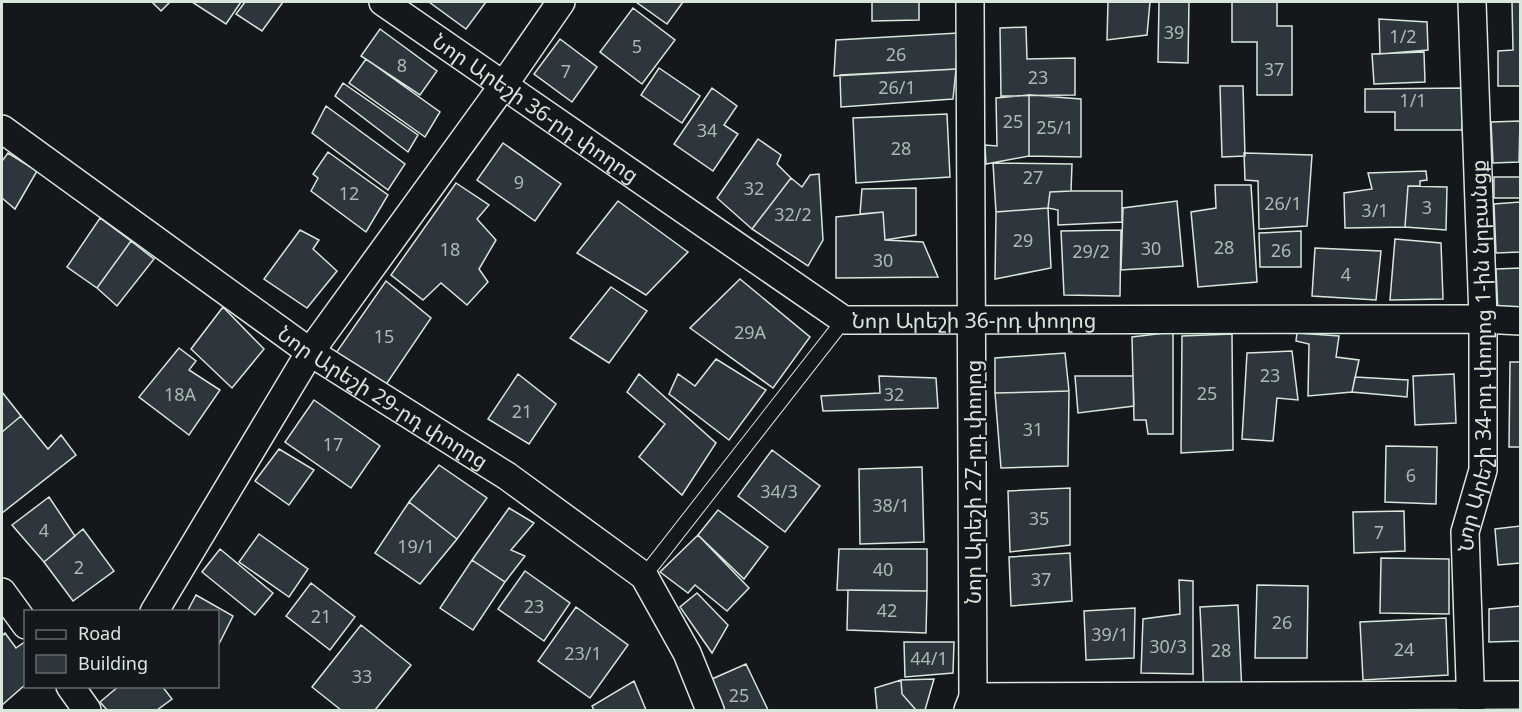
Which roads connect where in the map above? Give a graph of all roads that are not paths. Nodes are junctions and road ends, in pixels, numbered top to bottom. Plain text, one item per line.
1 (383, 2) edge
2 (561, 2) edge
3 (970, 2) edge
4 (1472, 2) edge
5 (505, 83) junction
6 (2, 129) edge
7 (1483, 319) junction
8 (844, 320) junction
9 (973, 321) junction
10 (1521, 321) edge
11 (310, 352) junction
12 (644, 576) junction
13 (2, 592) edge
14 (155, 610) edge
15 (24, 623) edge
16 (72, 688) edge
17 (1521, 696) edge
18 (1471, 703) edge
19 (970, 704) edge
20 (87, 711) edge
21 (710, 711) edge

1 - 5 street, Նոր Արեշի 36-րդ փողոց
2 - 5 street
3 - 9 street, Նոր Արեշի 27-րդ փողոց
4 - 7 street, Նոր Արեշի 34-րդ փողոց 1-ին նրբանցք
5 - 8 street, Նոր Արեշի 36-րդ փողոց
5 - 11 street
6 - 11 street, Նոր Արեշի 29-րդ փողոց
7 - 9 street, Նոր Արեշի 36-րդ փողոց
7 - 10 street, Նոր Արեշի 36-րդ փողոց
7 - 18 street, Նոր Արեշի 34-րդ փողոց 1-ին նրբանցք
8 - 9 street, Նոր Արեշի 36-րդ փողոց
8 - 12 lane
9 - 19 street, Նոր Արեշի 27-րդ փողոց
11 - 12 street, Նոր Արեշի 29-րդ փողոց
11 - 14 street
12 - 21 street, Նոր Արեշի 29-րդ փողոց
13 - 15 street
16 - 20 street
17 - 18 street
18 - 19 street

